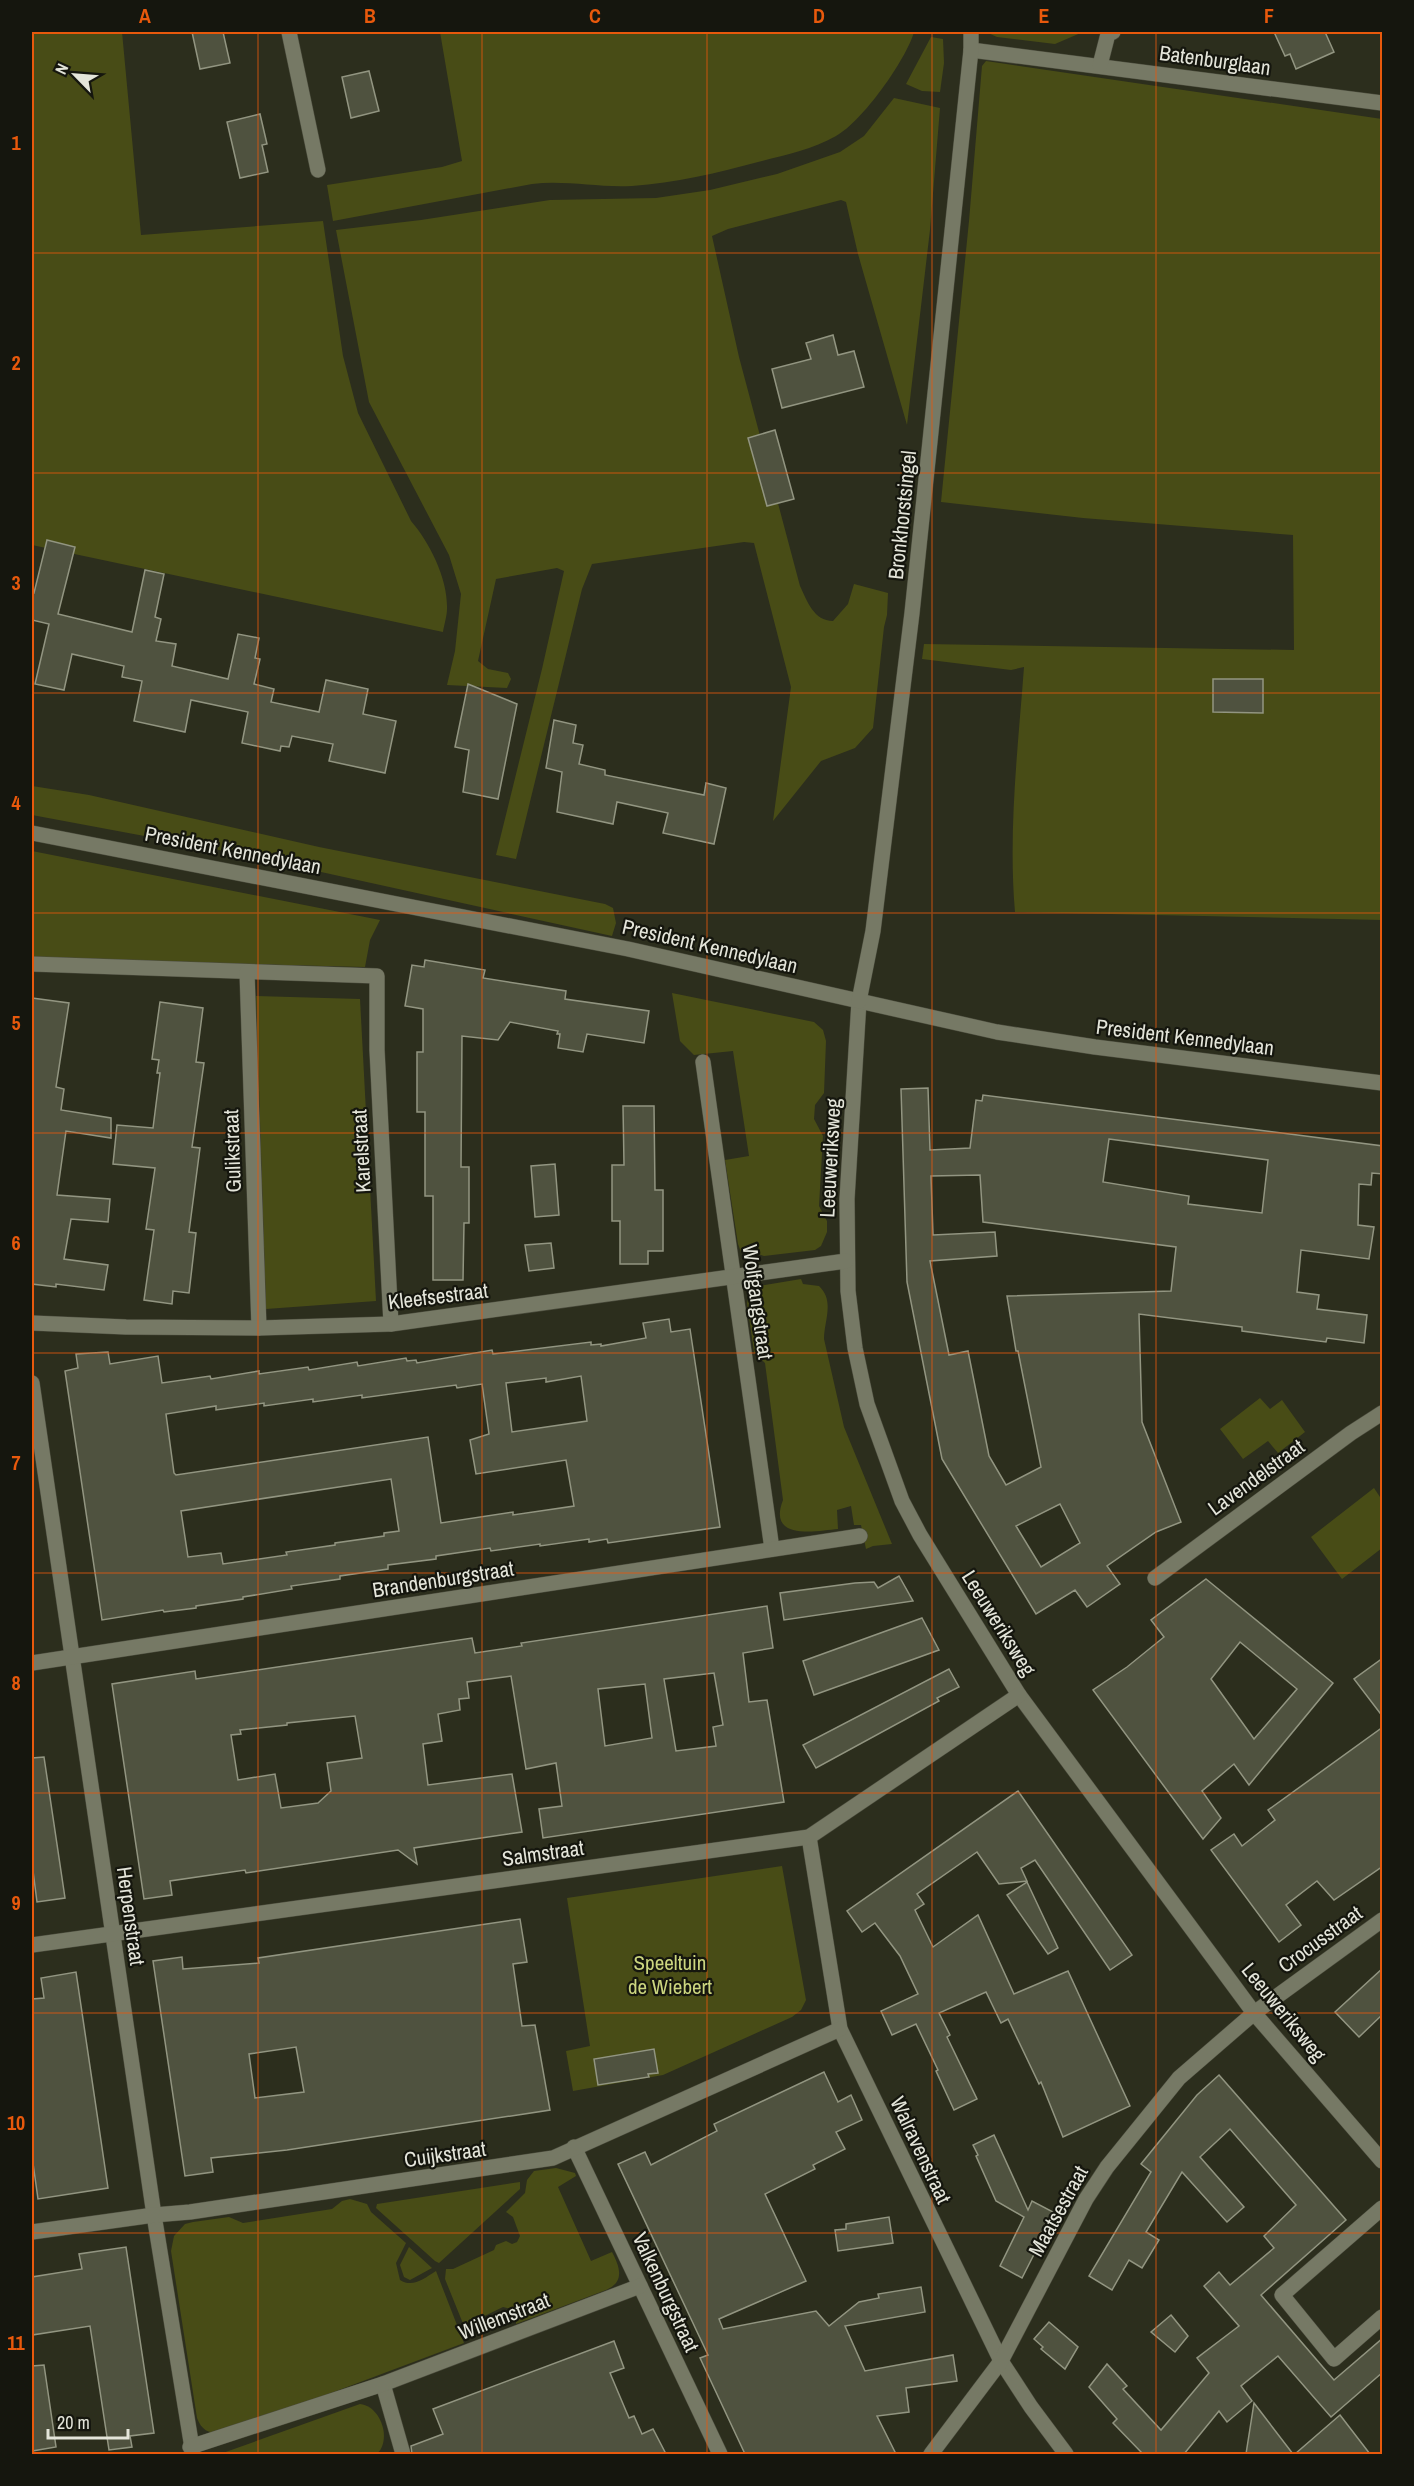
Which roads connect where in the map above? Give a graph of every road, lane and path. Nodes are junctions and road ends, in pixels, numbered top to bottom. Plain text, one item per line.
1 (289, 32) edge
2 (971, 32) edge
3 (1113, 32) edge
4 (971, 50) junction
5 (1100, 65) junction
6 (1383, 104) edge
7 (318, 170) dead end
8 (32, 833) edge
9 (32, 964) edge
10 (247, 972) junction
11 (859, 1001) junction
12 (703, 1062) dead end
13 (1383, 1083) edge
14 (846, 1261) junction
15 (733, 1278) junction
16 (32, 1323) edge
17 (391, 1324) junction
18 (259, 1329) junction
19 (32, 1383) edge
20 (33, 1403) edge
21 (1383, 1413) edge
22 (860, 1536) dead end
23 (772, 1549) junction
24 (1155, 1578) dead end
25 (72, 1657) junction
26 (32, 1663) edge
27 (1019, 1695) junction
28 (808, 1837) junction
29 (1383, 1920) edge
30 (113, 1934) junction
31 (32, 1945) edge
32 (1254, 2013) junction
33 (840, 2029) junction
34 (574, 2147) junction
35 (1383, 2161) edge
36 (1383, 2208) edge
37 (154, 2215) junction
38 (32, 2232) edge
39 (640, 2286) junction
40 (1383, 2317) edge
41 (1001, 2361) junction
42 (383, 2384) junction
43 (191, 2451) edge
44 (403, 2454) edge
45 (720, 2454) edge
46 (932, 2454) edge
47 (1066, 2454) edge

1 - 7 street
2 - 4 street, Bronkhorstsingel
3 - 5 street
4 - 5 street, Batenburglaan
4 - 11 street, Bronkhorstsingel
5 - 6 street, Batenburglaan
8 - 11 street, President Kennedylaan
9 - 10 street
10 - 17 street, Karelstraat
10 - 18 street, Gulikstraat
11 - 13 street, President Kennedylaan
11 - 14 street, Leeuweriksweg
12 - 15 street, Wolfgangstraat
14 - 15 street, Kleefsestraat
14 - 27 street, Leeuweriksweg
15 - 17 street, Kleefsestraat
15 - 23 street, Wolfgangstraat
16 - 18 street, Kleefsestraat
17 - 18 street, Kleefsestraat
19 - 20 street, Herpenstraat
20 - 25 street, Herpenstraat
21 - 24 street, Lavendelstraat
22 - 23 street, Brandenburgstraat
23 - 25 street, Brandenburgstraat
25 - 26 street, Brandenburgstraat
25 - 30 street, Herpenstraat
27 - 28 street, Salmstraat
27 - 32 street, Leeuweriksweg
28 - 30 street, Salmstraat
28 - 33 street, Walravenstraat
29 - 32 street, Crocusstraat
30 - 31 street, Salmstraat
30 - 37 street, Herpenstraat
32 - 35 street, Leeuweriksweg
32 - 41 street, Maatsestraat
33 - 34 street, Cuijkstraat
33 - 41 street, Walravenstraat
34 - 37 street, Cuijkstraat
34 - 39 street, Valkenburgstraat
36 - 40 street
37 - 38 street, Cuijkstraat
37 - 43 street, Herpenstraat
39 - 42 street, Willemstraat
39 - 45 street, Valkenburgstraat
41 - 46 street, Maatsestraat
41 - 47 street, Walravenstraat
42 - 43 street, Willemstraat
42 - 44 street

